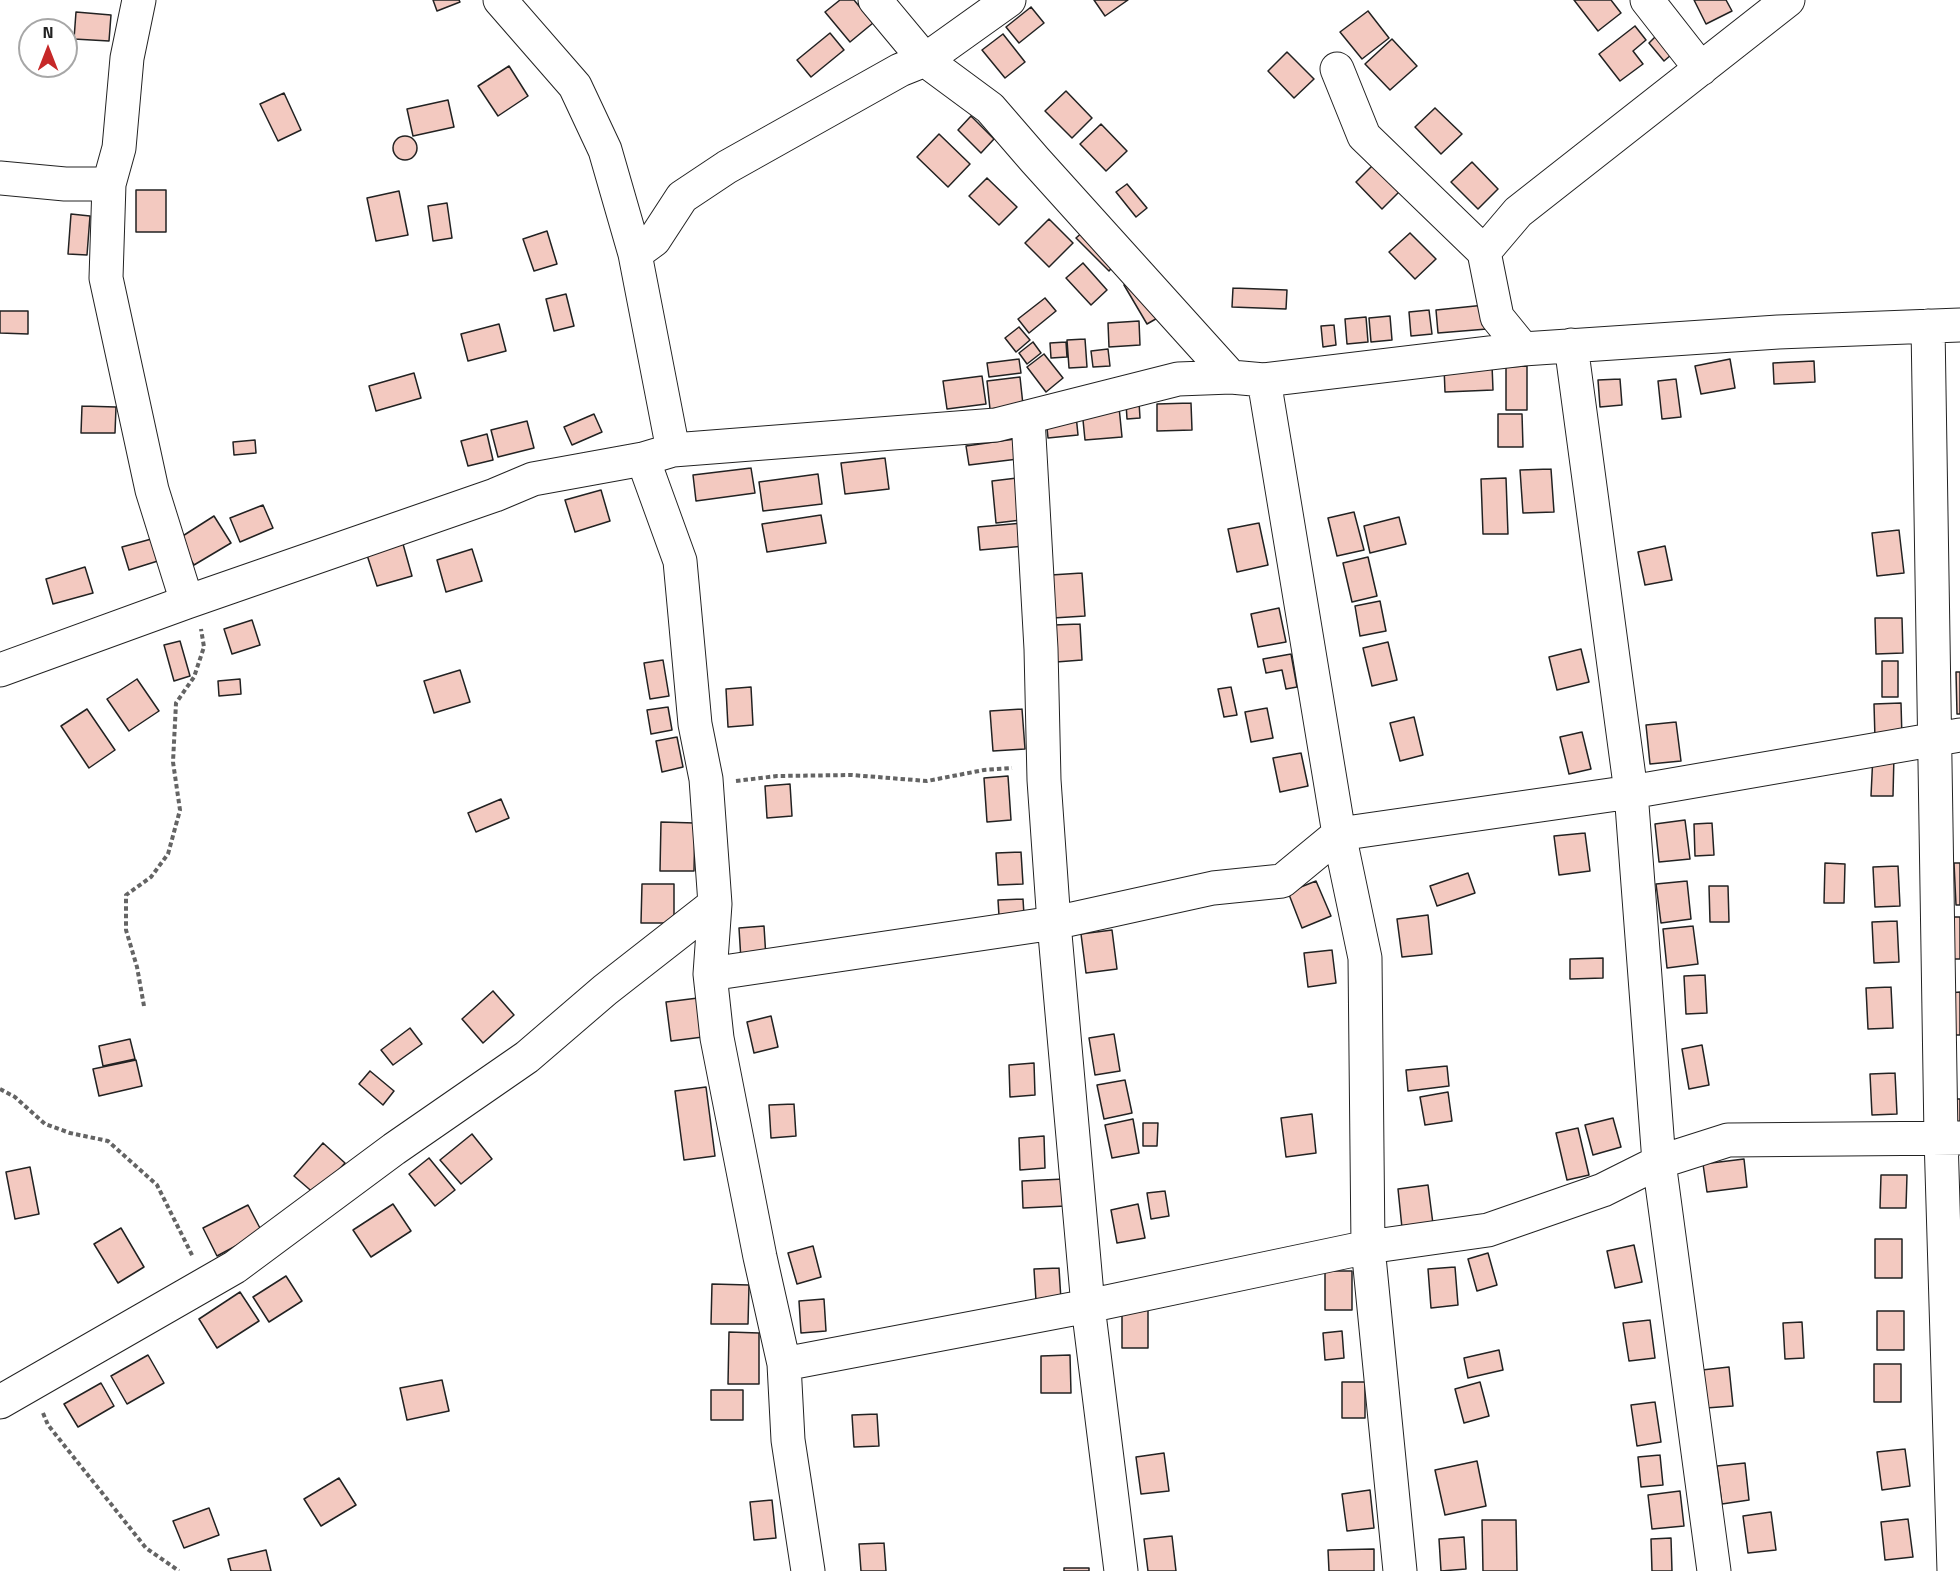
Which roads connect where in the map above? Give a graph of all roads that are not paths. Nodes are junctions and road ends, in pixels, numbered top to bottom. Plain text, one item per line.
1 (139, 0) edge
2 (500, 0) edge
3 (875, 0) edge
4 (1009, 0) edge
5 (1647, 0) edge
6 (1788, 0) edge
7 (925, 60) junction
8 (1337, 69) dead end
9 (1701, 69) junction
10 (0, 178) edge
11 (109, 184) junction
12 (1484, 252) junction
13 (635, 254) junction
14 (1960, 325) edge
15 (1928, 326) junction
16 (1571, 345) junction
17 (1523, 349) junction
18 (1231, 377) junction
19 (1264, 380) junction
20 (1028, 417) junction
21 (658, 454) junction
22 (187, 602) junction
23 (0, 670) edge
24 (1947, 737) edge
25 (1631, 792) junction
26 (1339, 834) junction
27 (715, 904) junction
28 (1054, 923) junction
29 (711, 974) junction
30 (1950, 1137) edge
31 (1659, 1162) junction
32 (1368, 1247) junction
33 (1088, 1306) junction
34 (784, 1364) junction
35 (0, 1402) edge
36 (808, 1571) edge
37 (1121, 1571) edge
38 (1400, 1571) edge
39 (1714, 1571) edge
40 (1954, 1571) edge

1 - 11 street
2 - 13 street
3 - 7 street
4 - 7 street
5 - 9 street
6 - 9 street
7 - 13 street
7 - 18 street
8 - 12 street
9 - 12 street
10 - 11 street
11 - 22 street
12 - 17 street
13 - 21 street
14 - 15 street
15 - 16 street
15 - 24 street
16 - 17 street
16 - 25 street
17 - 19 street
18 - 19 street
18 - 20 street
19 - 26 street
20 - 21 street
20 - 28 street
21 - 22 street
21 - 27 street
22 - 23 street
24 - 25 street
24 - 30 street
25 - 26 street
25 - 31 street
26 - 28 street
26 - 32 street
27 - 29 street
27 - 35 street
28 - 29 street
28 - 33 street
29 - 34 street
30 - 31 street
30 - 40 street
31 - 32 street
31 - 39 street
32 - 33 street
32 - 38 street
33 - 34 street
33 - 37 street
34 - 36 street

